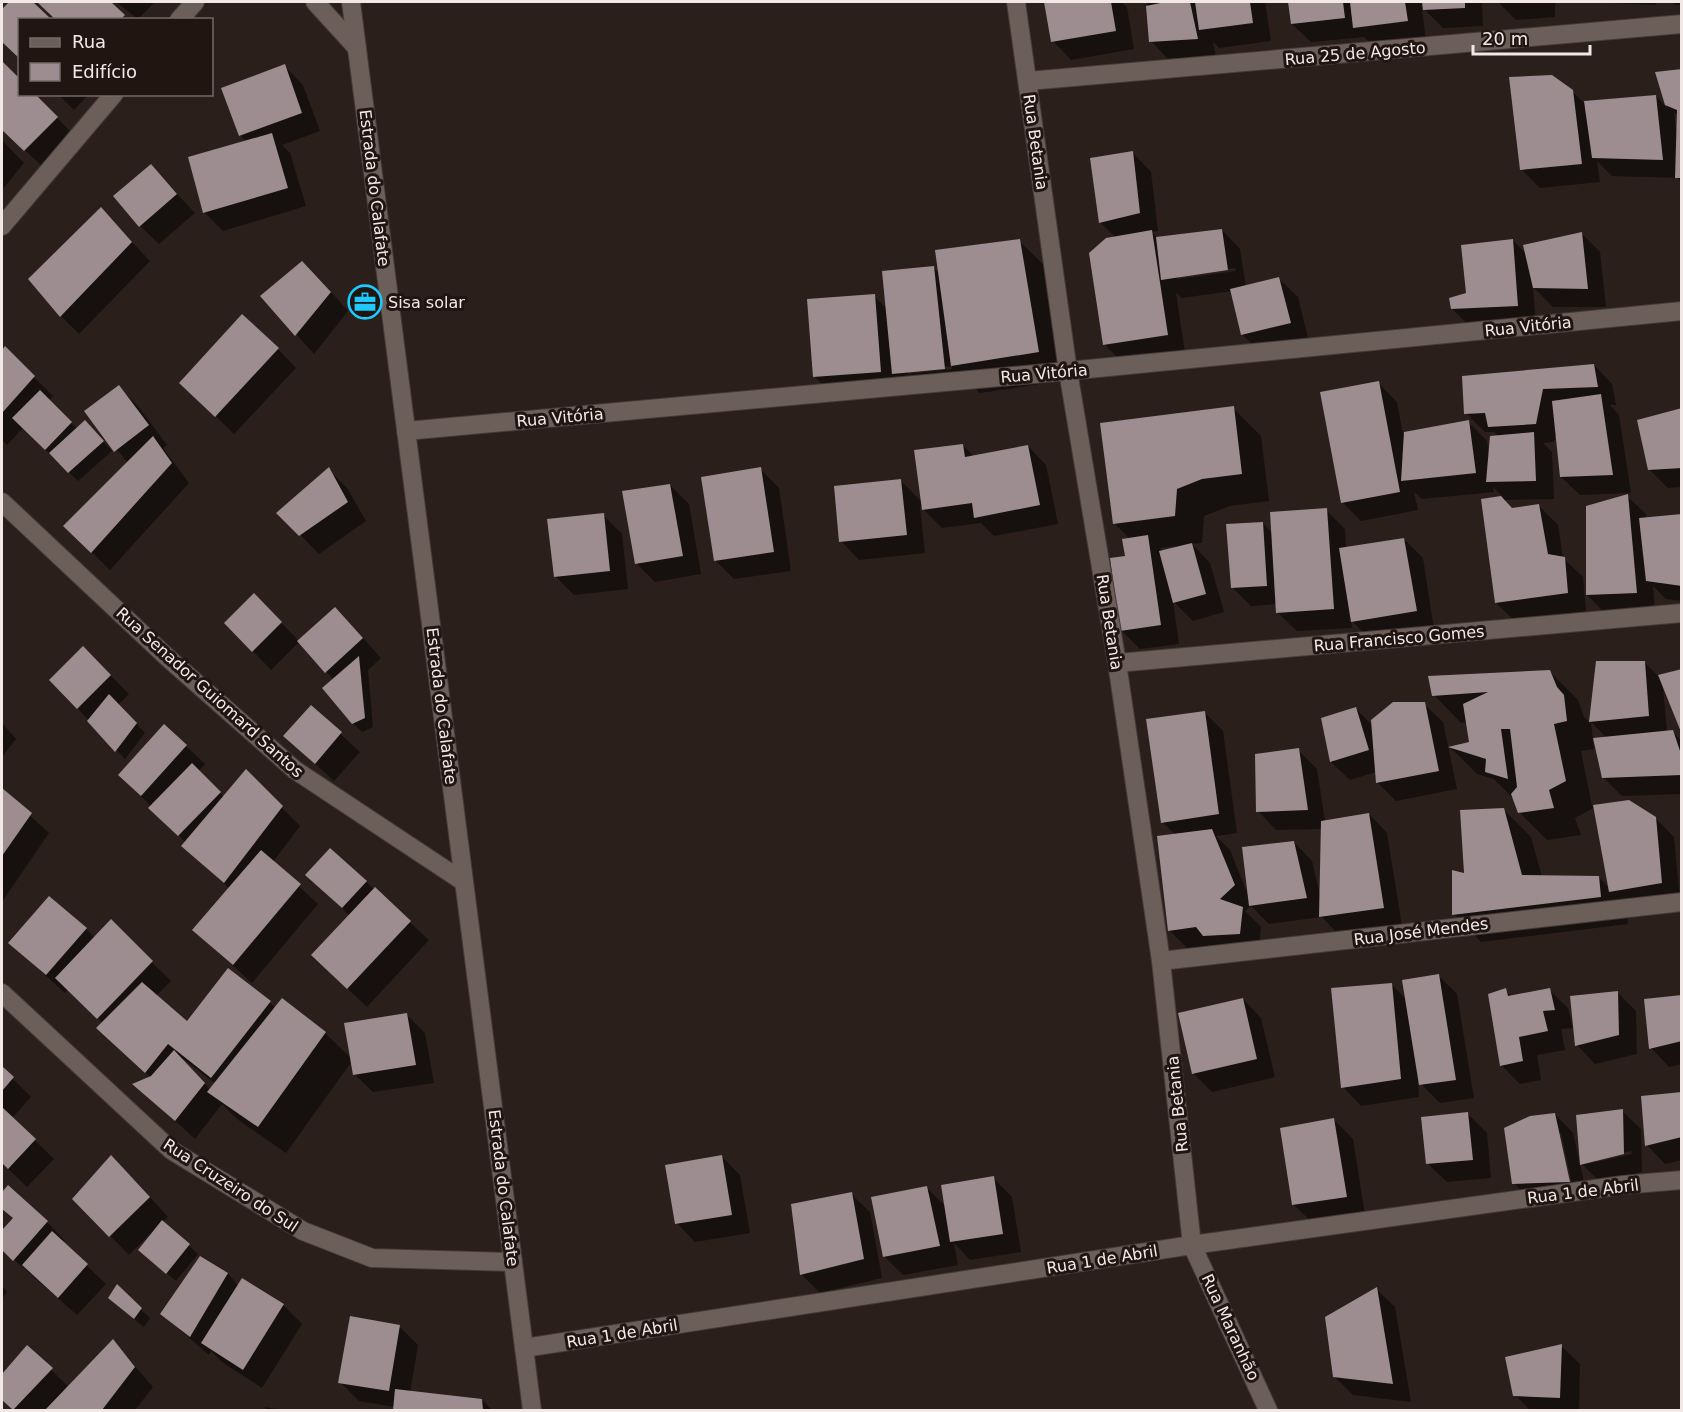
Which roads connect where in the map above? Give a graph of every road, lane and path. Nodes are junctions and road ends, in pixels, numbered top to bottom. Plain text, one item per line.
1 (195, 2) edge
2 (315, 2) edge
3 (351, 2) edge
4 (1016, 2) edge
5 (181, 18) edge
6 (1682, 24) edge
7 (357, 48) junction
8 (1028, 81) junction
9 (112, 96) edge
10 (2, 226) edge
11 (1682, 310) edge
12 (1068, 371) junction
13 (406, 431) junction
14 (2, 502) edge
15 (1682, 613) edge
16 (1117, 663) junction
17 (464, 882) junction
18 (1682, 902) edge
19 (1161, 961) junction
20 (2, 993) edge
21 (1682, 1180) edge
22 (1192, 1245) junction
23 (513, 1262) junction
24 (524, 1348) junction
25 (532, 1410) edge
26 (1268, 1410) edge

1 - 5 street
2 - 7 street
3 - 7 street, Estrada do Calafate
4 - 8 street, Rua Betania
6 - 8 street, Rua 25 de Agosto
7 - 13 street, Estrada do Calafate
8 - 12 street, Rua Betania
9 - 10 street
11 - 12 street, Rua Vitória
12 - 13 street, Rua Vitória
12 - 16 street, Rua Betania
13 - 17 street, Estrada do Calafate
14 - 17 street, Rua Senador Guiomard Santos
15 - 16 street, Rua Francisco Gomes
16 - 19 street, Rua Betania
17 - 23 street, Estrada do Calafate
18 - 19 street, Rua José Mendes
19 - 22 street, Rua Betania
20 - 23 street, Rua Cruzeiro do Sul
21 - 22 street, Rua 1 de Abril
22 - 24 street, Rua 1 de Abril
22 - 26 street, Rua Maranhão
23 - 24 street, Estrada do Calafate
24 - 25 street, Estrada do Calafate

